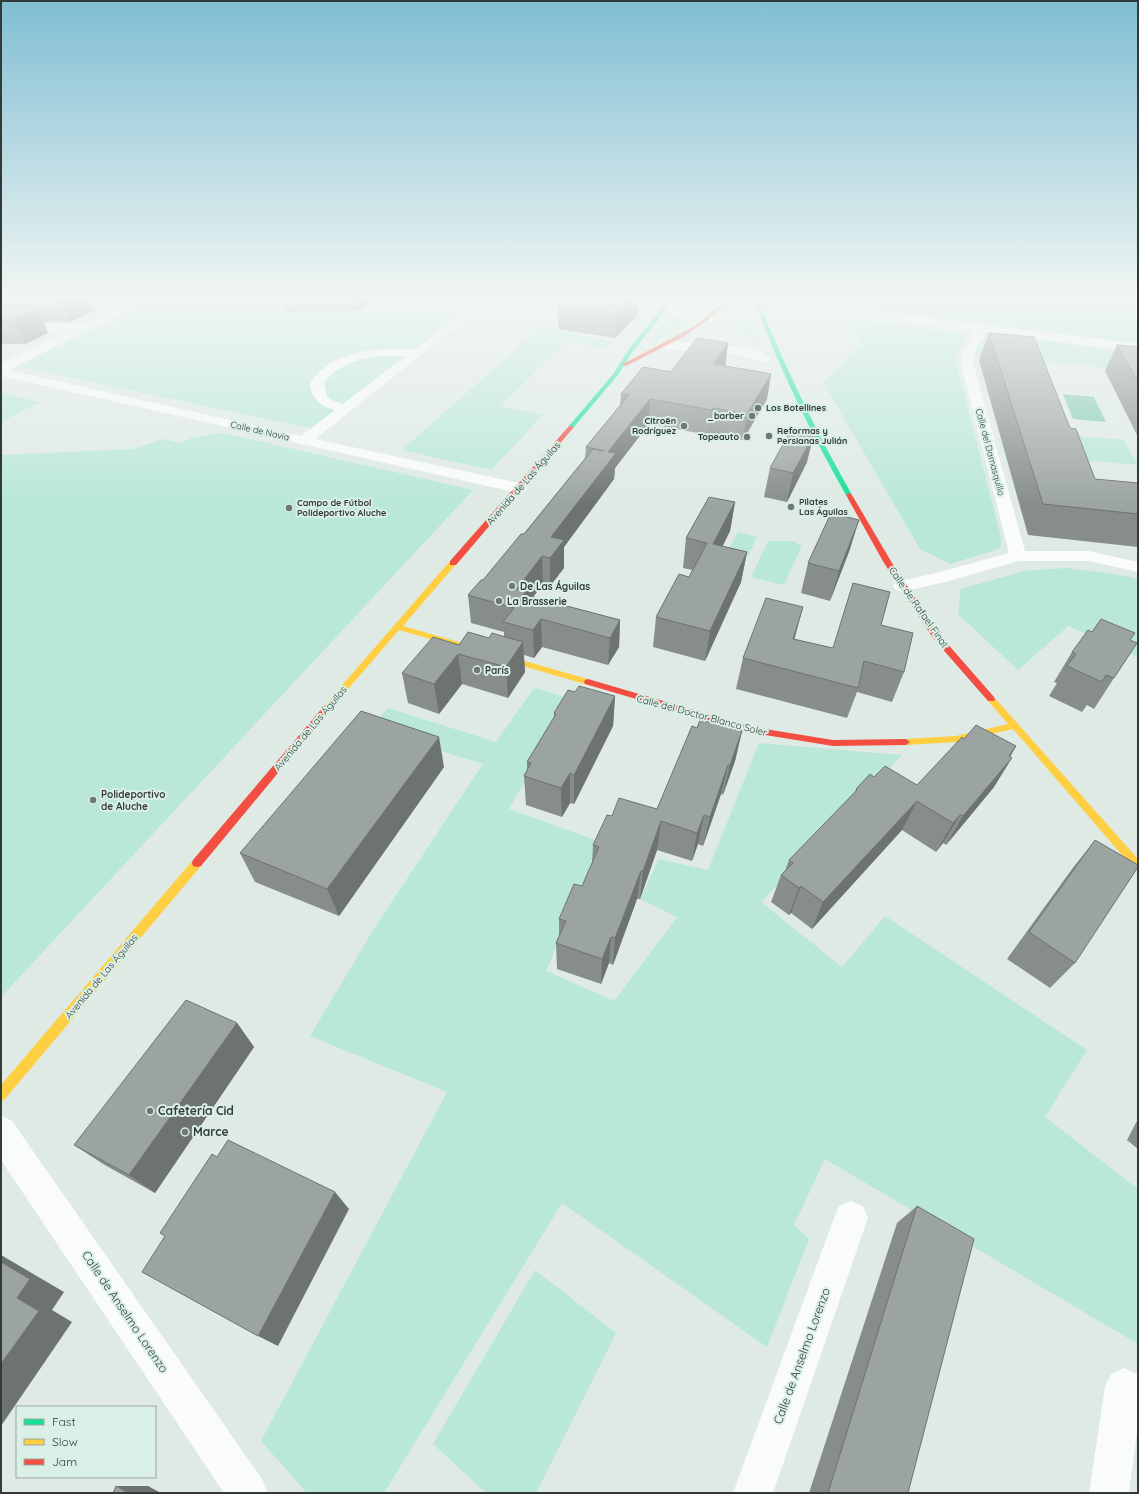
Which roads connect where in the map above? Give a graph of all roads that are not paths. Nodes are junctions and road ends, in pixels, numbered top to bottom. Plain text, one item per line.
1 (333, 367) edge
2 (400, 367) edge
3 (623, 367) edge
4 (775, 367) edge
5 (782, 367) edge
6 (968, 367) edge
7 (1, 372) edge
8 (786, 375) junction
9 (346, 409) junction
10 (304, 441) junction
11 (519, 488) junction
12 (1018, 556) junction
13 (1138, 567) edge
14 (902, 586) junction
15 (398, 627) junction
16 (1014, 726) junction
17 (1138, 866) edge
18 (1, 1095) edge
19 (1, 1132) edge
20 (851, 1218) dead end
21 (1124, 1387) dead end
22 (248, 1493) edge
23 (753, 1493) edge
24 (1109, 1493) edge

1 - 9 street
2 - 9 street
3 - 11 street, Avenida de Las Águilas
4 - 8 street, Calle de Rafael Finat
5 - 8 street, Calle de Rafael Finat
6 - 12 street, Calle del Damasquillo
7 - 10 street, Calle de Navia
8 - 14 street, Calle de Rafael Finat
9 - 10 street
10 - 11 street, Calle de Navia
11 - 15 street, Avenida de Las Águilas
12 - 13 street
12 - 14 street
14 - 16 street, Calle de Rafael Finat
15 - 16 street, Calle del Doctor Blanco Soler
15 - 18 street, Avenida de Las Águilas
16 - 17 street, Calle de Rafael Finat
19 - 22 street, Calle de Anselmo Lorenzo
20 - 23 street, Calle de Anselmo Lorenzo
21 - 24 street

